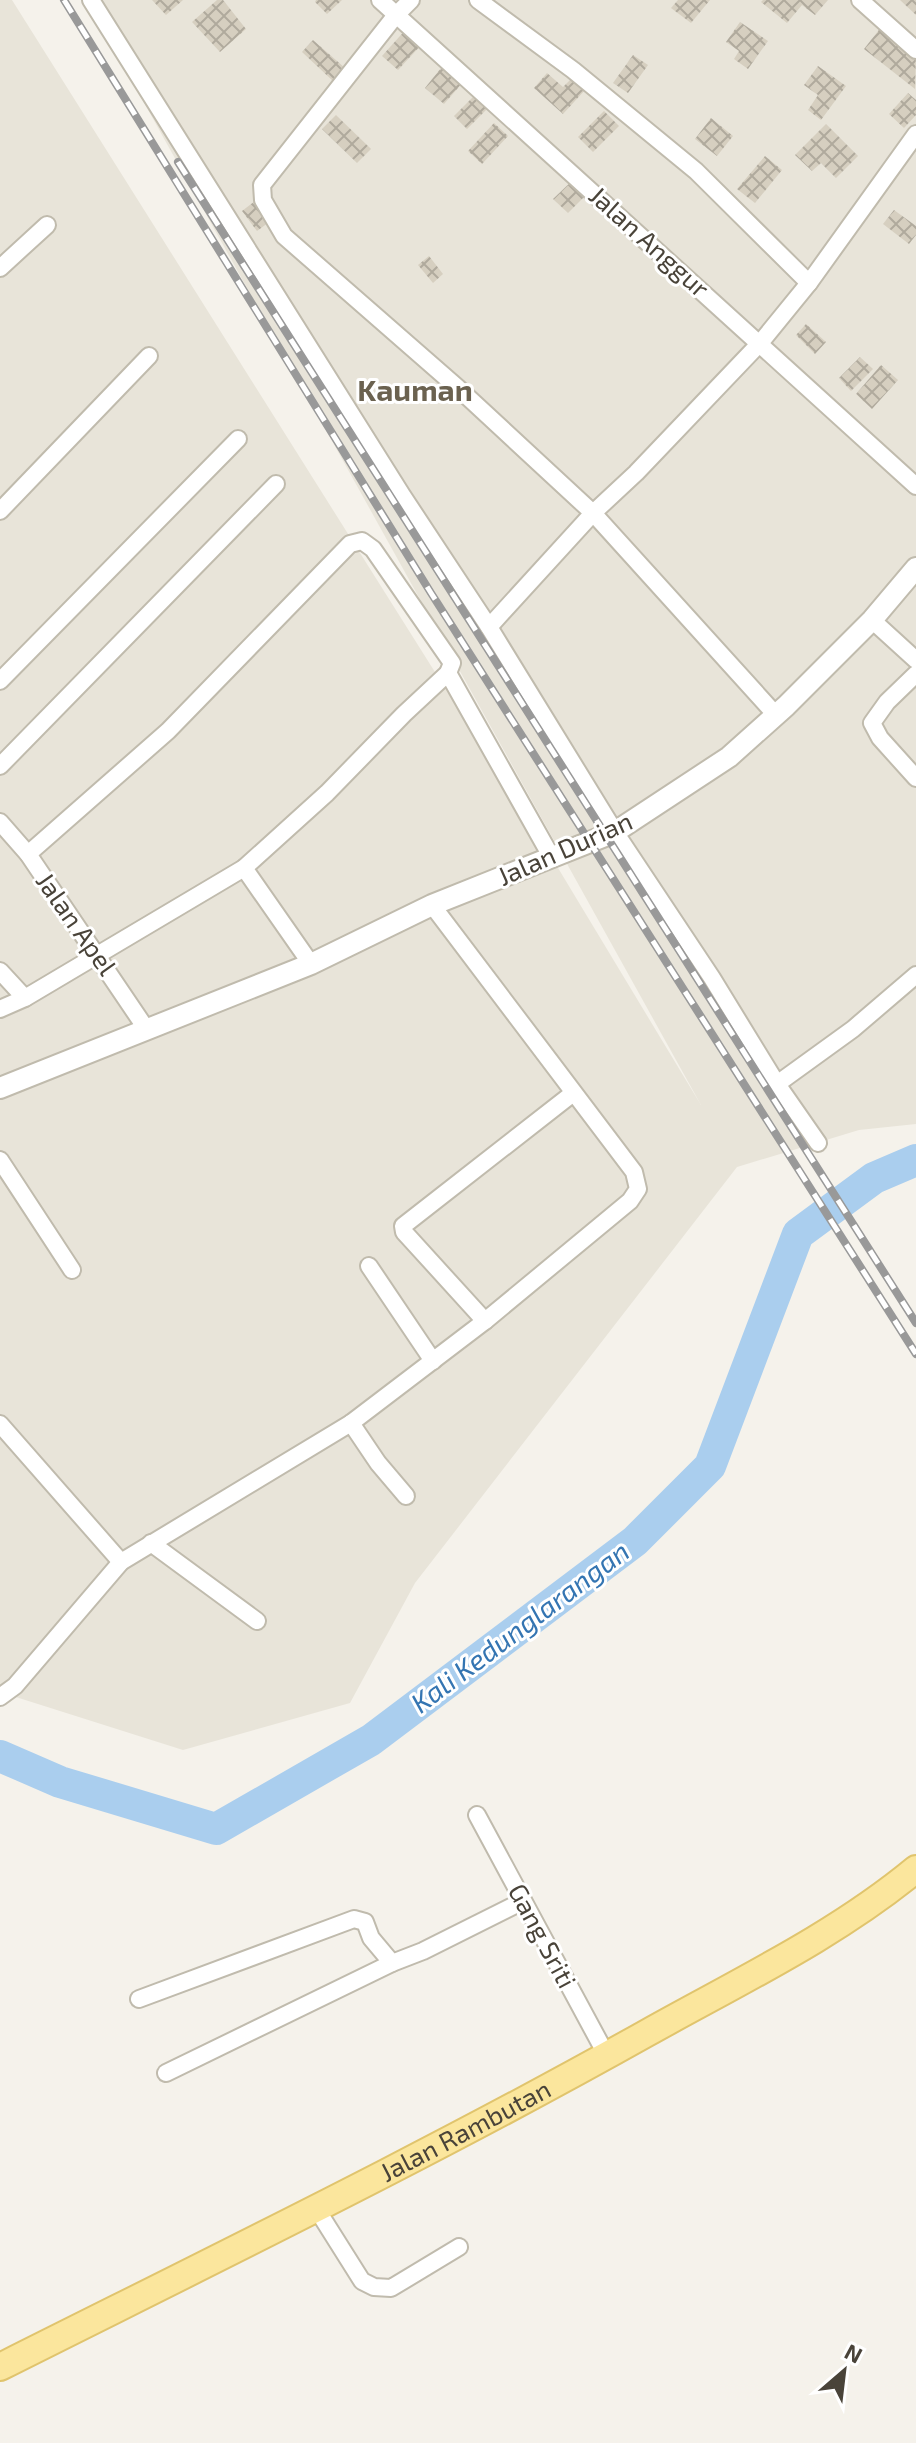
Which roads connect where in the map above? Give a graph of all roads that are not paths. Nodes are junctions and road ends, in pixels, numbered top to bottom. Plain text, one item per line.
1 (91, 0) edge
2 (380, 0) edge
3 (411, 0) edge
4 (478, 0) edge
5 (860, 0) edge
6 (396, 15) junction
7 (914, 44) edge
8 (916, 134) edge
9 (47, 225) dead end
10 (0, 268) edge
11 (809, 283) junction
12 (761, 342) junction
13 (149, 356) dead end
14 (238, 439) dead end
15 (276, 484) dead end
16 (916, 486) edge
17 (0, 511) edge
18 (593, 513) junction
19 (916, 568) edge
20 (872, 620) junction
21 (489, 627) junction
22 (916, 660) edge
23 (448, 673) junction
24 (916, 674) edge
25 (0, 681) edge
26 (776, 715) junction
27 (0, 766) edge
28 (916, 778) edge
29 (3, 830) edge
30 (615, 832) junction
31 (28, 854) junction
32 (552, 858) junction
33 (244, 868) junction
34 (432, 905) junction
35 (304, 953) junction
36 (102, 960) junction
37 (0, 971) edge
38 (916, 975) edge
39 (25, 998) junction
40 (0, 1009) edge
41 (147, 1030) junction
42 (777, 1084) junction
43 (0, 1088) edge
44 (572, 1094) junction
45 (818, 1143) dead end
46 (0, 1160) edge
47 (369, 1266) dead end
48 (72, 1270) dead end
49 (485, 1321) junction
50 (433, 1361) junction
51 (351, 1423) junction
52 (3, 1433) edge
53 (406, 1496) dead end
54 (151, 1543) junction
55 (121, 1562) junction
56 (257, 1621) dead end
57 (0, 1697) edge
58 (477, 1815) dead end
59 (916, 1869) edge
60 (523, 1901) junction
61 (392, 1963) junction
62 (139, 1999) dead end
63 (607, 2056) junction
64 (166, 2073) dead end
65 (316, 2208) junction
66 (459, 2247) dead end
67 (0, 2367) edge

1 - 21 street
2 - 6 street, Jalan Anggur
3 - 6 street
4 - 11 street
5 - 7 street
6 - 12 street, Jalan Anggur
6 - 18 street
8 - 11 street
9 - 10 street
11 - 12 street
12 - 16 street, Jalan Anggur
12 - 18 street
13 - 17 street
14 - 25 street
15 - 27 street
18 - 21 street
18 - 26 street
19 - 20 street, Jalan Durian
20 - 22 street
20 - 26 street, Jalan Durian
21 - 30 street
23 - 31 street
23 - 32 street
23 - 33 street
24 - 28 street
26 - 30 street, Jalan Durian
29 - 31 street, Jalan Apel
30 - 32 street, Jalan Durian
30 - 42 street
31 - 36 street, Jalan Apel
32 - 34 street, Jalan Durian
33 - 35 street
33 - 36 street
34 - 35 street, Jalan Durian
34 - 44 street
35 - 41 street, Jalan Durian
36 - 39 street
36 - 41 street, Jalan Apel
37 - 39 street
38 - 42 street
39 - 40 street
41 - 43 street, Jalan Durian
42 - 45 street
44 - 49 street
44 - 49 street
46 - 48 street
47 - 50 street
49 - 50 street
50 - 51 street
51 - 53 street
51 - 54 street
52 - 55 street
54 - 55 street
54 - 56 street
55 - 57 street
58 - 60 street, Gang Sriti
59 - 63 main road, Jalan Rambutan
60 - 61 street
60 - 63 street, Gang Sriti
61 - 62 street
61 - 64 street
63 - 65 main road, Jalan Rambutan
65 - 66 street
65 - 67 main road, Jalan Rambutan

